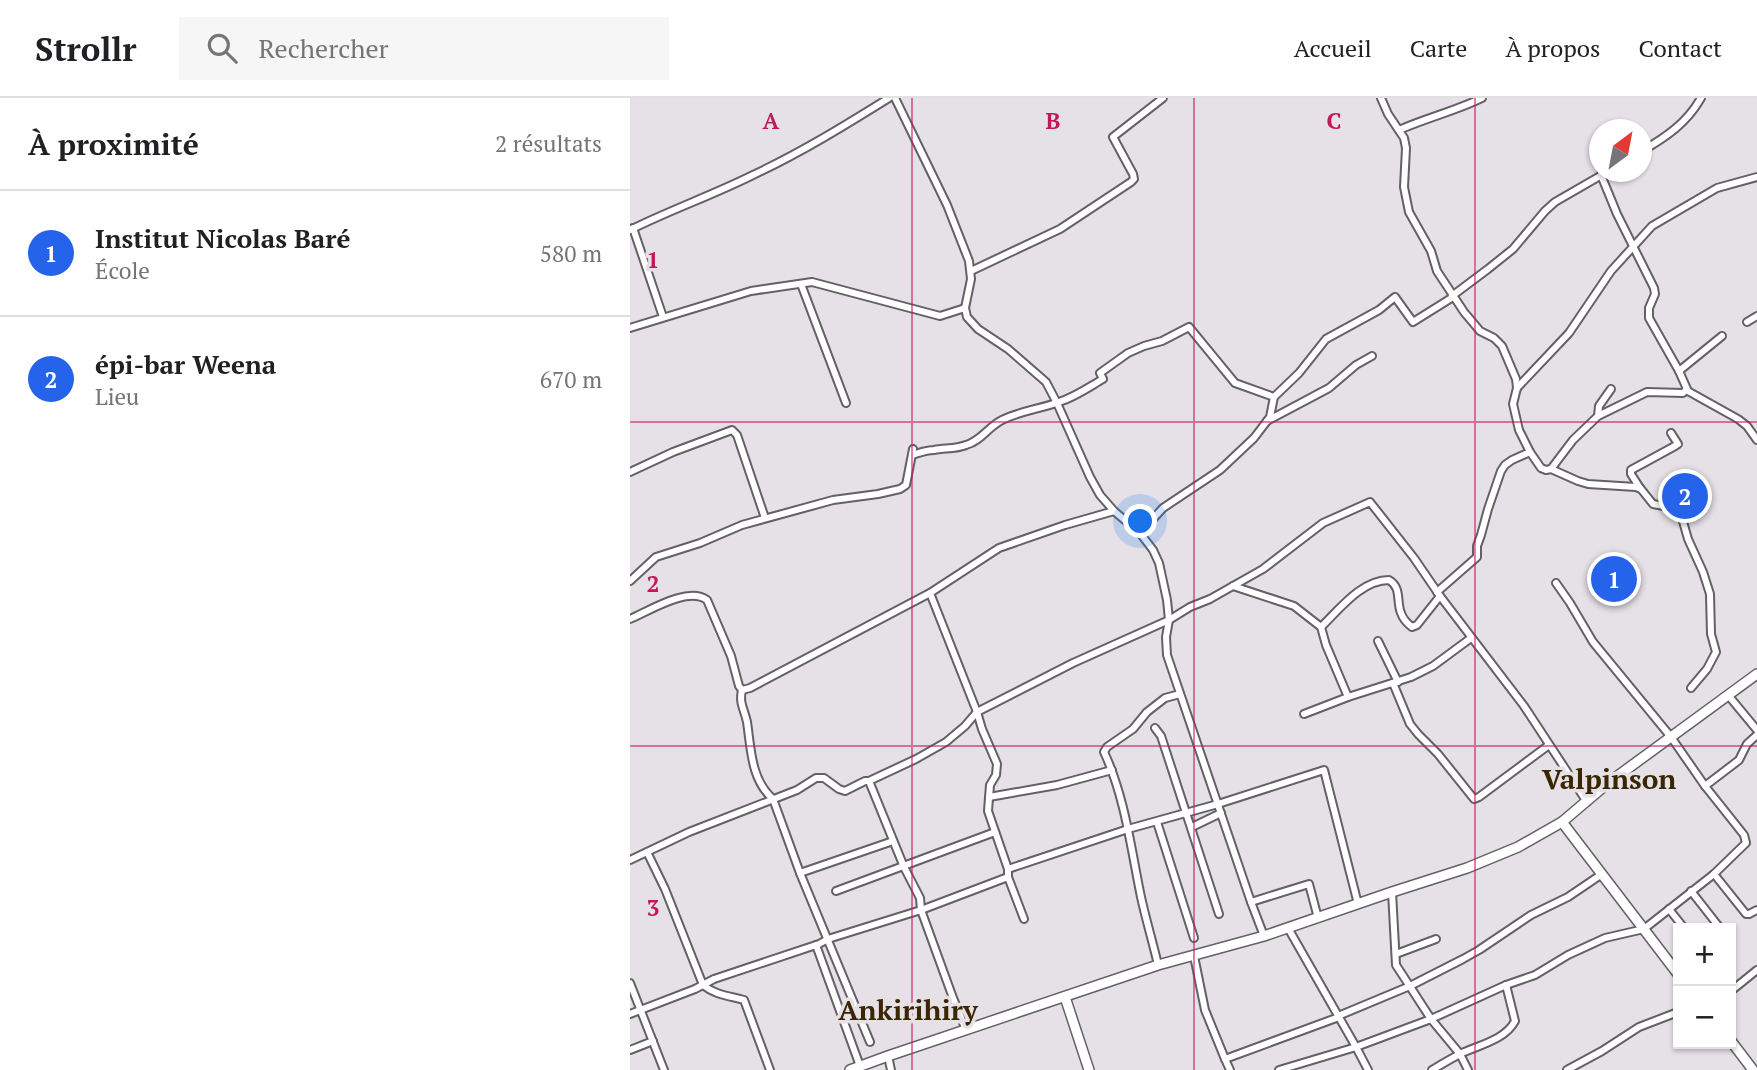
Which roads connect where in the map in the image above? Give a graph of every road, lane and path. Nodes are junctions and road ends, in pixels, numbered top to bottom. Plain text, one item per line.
1 (889, 98) edge
2 (895, 98) edge
3 (1163, 98) edge
4 (1381, 98) edge
5 (1482, 98) edge
6 (1701, 98) edge
7 (1399, 130) junction
8 (1652, 144) edge
9 (1757, 177) edge
10 (1589, 182) edge
11 (1608, 182) edge
12 (632, 229) edge
13 (1633, 247) junction
14 (971, 271) junction
15 (801, 284) junction
16 (1453, 296) junction
17 (965, 308) junction
18 (1757, 316) edge
19 (663, 317) junction
20 (1746, 322) dead end
21 (630, 328) edge
22 (1722, 336) dead end
23 (1372, 356) dead end
24 (1679, 371) junction
25 (1517, 388) junction
26 (1611, 389) dead end
27 (1686, 390) junction
28 (1273, 397) junction
29 (846, 403) dead end
30 (1057, 403) junction
31 (1598, 416) junction
32 (1267, 421) junction
33 (1754, 431) edge
34 (1671, 433) dead end
35 (1757, 440) edge
36 (1530, 452) junction
37 (1551, 469) junction
38 (630, 472) edge
39 (1641, 489) junction
40 (1114, 511) junction
41 (765, 518) junction
42 (1140, 533) junction
43 (630, 581) edge
44 (1556, 583) dead end
45 (1233, 586) junction
46 (930, 593) junction
47 (1439, 594) junction
48 (630, 619) edge
49 (1169, 620) junction
50 (1321, 627) junction
51 (1471, 638) junction
52 (1378, 641) dead end
53 (1757, 674) edge
54 (1396, 683) junction
55 (1691, 688) dead end
56 (743, 690) junction
57 (1180, 694) junction
58 (1728, 695) junction
59 (1348, 697) junction
60 (977, 712) junction
61 (1304, 714) dead end
62 (1156, 728) dead end
63 (1757, 733) edge
64 (1671, 737) junction
65 (1549, 745) junction
66 (1112, 770) junction
67 (869, 781) junction
68 (1705, 786) junction
69 (989, 797) junction
70 (773, 799) junction
71 (1587, 802) junction
72 (1218, 804) junction
73 (1221, 813) junction
74 (1185, 814) junction
75 (1157, 822) junction
76 (1562, 822) junction
77 (1194, 826) dead end
78 (1128, 829) junction
79 (995, 832) junction
80 (893, 841) junction
81 (648, 852) junction
82 (630, 860) edge
83 (904, 867) junction
84 (800, 873) junction
85 (1008, 873) junction
86 (1602, 874) junction
87 (1714, 874) junction
88 (836, 891) dead end
89 (1691, 891) junction
90 (1392, 892) junction
91 (1251, 902) junction
92 (1358, 904) junction
93 (1669, 909) junction
94 (921, 910) junction
95 (1757, 910) edge
96 (1219, 914) dead end
97 (1318, 918) junction
98 (1024, 919) dead end
99 (1680, 923) edge
100 (1716, 923) edge
101 (1288, 928) junction
102 (1644, 929) junction
103 (1264, 936) junction
104 (1194, 938) dead end
105 (828, 939) junction
106 (1436, 939) dead end
107 (816, 945) junction
108 (1396, 954) junction
109 (1194, 956) junction
110 (1158, 965) junction
111 (1673, 967) edge
112 (1757, 970) edge
113 (630, 983) edge
114 (703, 985) junction
115 (1506, 985) junction
116 (1409, 986) junction
117 (1736, 987) edge
118 (1065, 997) junction
119 (640, 1010) junction
120 (630, 1014) edge
121 (1673, 1014) edge
122 (1338, 1016) junction
123 (1432, 1019) junction
124 (966, 1030) junction
125 (653, 1041) junction
126 (870, 1042) dead end
127 (1356, 1047) junction
128 (1736, 1048) edge
129 (630, 1050) edge
130 (1460, 1054) junction
131 (888, 1056) junction
132 (1225, 1059) junction
133 (860, 1066) junction
134 (663, 1070) edge
135 (770, 1070) edge
136 (850, 1070) edge
137 (891, 1070) edge
138 (1089, 1070) edge
139 (1230, 1070) edge
140 (1279, 1070) edge
141 (1367, 1070) edge
142 (1432, 1070) edge
143 (1468, 1070) edge
144 (1567, 1070) edge
145 (1753, 1070) edge

1 - 12 street
2 - 14 street
3 - 14 street
4 - 7 street
5 - 7 street
6 - 8 street
7 - 16 street
9 - 13 street
10 - 16 street
11 - 13 street
12 - 19 street
13 - 24 street
13 - 25 street
14 - 17 street
15 - 17 street
15 - 19 street
15 - 29 street
16 - 25 street
16 - 28 street
17 - 30 street
18 - 20 street
19 - 21 street
22 - 24 street
23 - 32 street
24 - 27 street
25 - 36 street
26 - 31 street
27 - 31 street
27 - 33 street
28 - 30 street
28 - 32 street
30 - 40 street
30 - 41 street
31 - 37 street
32 - 42 street
33 - 35 street
34 - 39 street
36 - 37 street
36 - 47 street
37 - 39 street
38 - 41 street
39 - 55 street
40 - 42 street
40 - 46 street
41 - 43 street
42 - 49 street
44 - 64 street
45 - 47 street
45 - 49 street
45 - 50 street
46 - 56 street
46 - 60 street
47 - 50 street
47 - 51 street
48 - 56 street
49 - 57 street
49 - 60 street
50 - 59 street
51 - 54 street
51 - 65 street
52 - 54 street
53 - 58 main road
54 - 59 street
54 - 65 street
56 - 70 street
57 - 66 street
57 - 72 street
58 - 63 street
58 - 64 main road
59 - 61 street
60 - 67 street
60 - 69 street
62 - 74 street
63 - 68 street
64 - 68 street
64 - 71 main road
65 - 71 street
66 - 69 street
66 - 78 street
67 - 70 street
67 - 80 street
68 - 87 street
69 - 79 street
70 - 81 street
70 - 84 street
71 - 76 main road
72 - 73 street
72 - 74 street
72 - 92 street
73 - 77 street
73 - 91 street
74 - 75 street
74 - 96 street
75 - 78 street
75 - 104 street
76 - 86 main road
76 - 90 main road
78 - 85 street
78 - 110 street
79 - 83 street
79 - 85 street
80 - 83 street
80 - 84 street
81 - 82 street
81 - 114 street
83 - 88 street
83 - 94 street
84 - 105 street
85 - 94 street
85 - 98 street
86 - 102 main road
86 - 116 street
87 - 89 street
87 - 95 street
89 - 93 street
89 - 100 street
90 - 92 main road
90 - 108 street
91 - 97 street
91 - 103 street
92 - 97 main road
93 - 99 street
93 - 102 street
94 - 105 street
94 - 124 street
97 - 101 main road
101 - 103 main road
101 - 122 street
102 - 111 main road
102 - 115 street
103 - 109 main road
105 - 107 street
105 - 126 street
106 - 108 street
107 - 114 street
107 - 133 street
108 - 116 street
109 - 110 main road
109 - 132 street
110 - 118 main road
112 - 117 street
113 - 119 street
114 - 119 street
114 - 135 street
115 - 123 street
115 - 130 street
116 - 122 street
116 - 123 street
118 - 124 main road
118 - 138 main road
119 - 120 street
119 - 125 street
121 - 144 street
122 - 127 street
122 - 132 street
123 - 127 street
123 - 130 street
124 - 131 main road
125 - 129 street
125 - 134 street
127 - 140 street
127 - 141 street
128 - 145 main road
130 - 142 street
130 - 143 street
131 - 133 main road
131 - 137 street
132 - 139 street
133 - 136 main road

